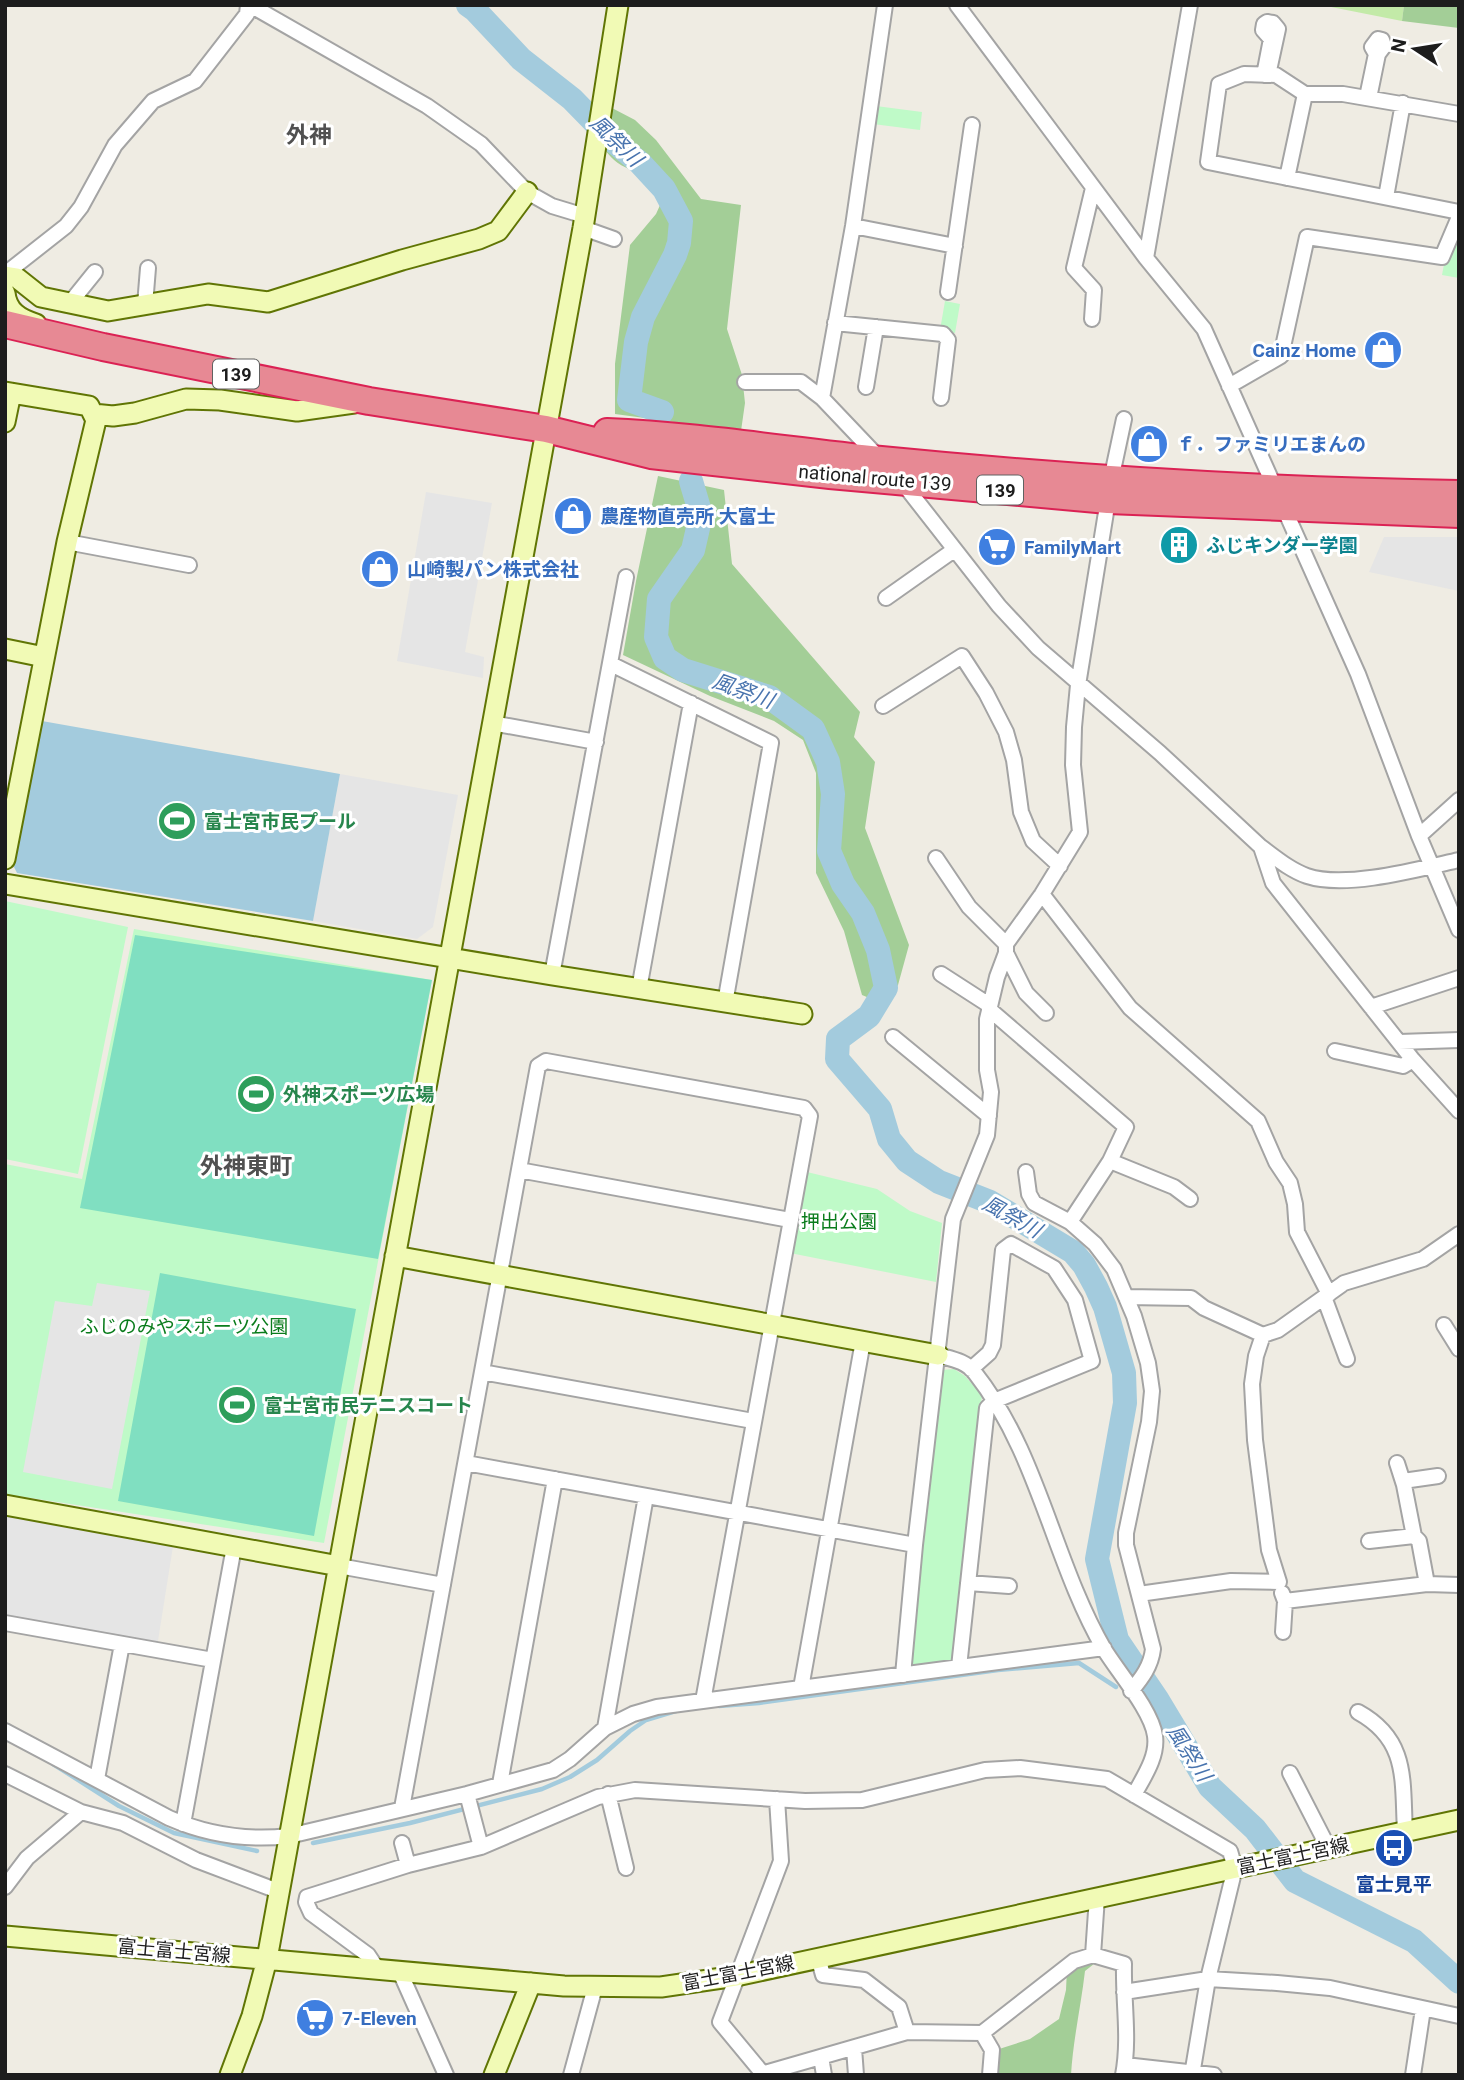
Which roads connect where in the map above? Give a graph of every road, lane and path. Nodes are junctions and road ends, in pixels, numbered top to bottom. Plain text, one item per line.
1 (248, 5) edge
2 (618, 5) edge
3 (885, 5) edge
4 (957, 5) edge
5 (1190, 5) edge
6 (1305, 94) junction
7 (1403, 103) junction
8 (1459, 114) edge
9 (972, 125) dead end
10 (1287, 178) junction
11 (1093, 188) junction
12 (527, 192) junction
13 (1386, 197) junction
14 (1459, 212) edge
15 (1459, 217) edge
16 (584, 222) junction
17 (853, 226) junction
18 (614, 239) dead end
19 (956, 246) junction
20 (1146, 258) junction
21 (148, 268) dead end
22 (94, 272) dead end
23 (5, 275) edge
24 (947, 292) dead end
25 (5, 293) edge
26 (71, 303) junction
27 (145, 305) junction
28 (1092, 319) dead end
29 (5, 324) edge
30 (835, 324) junction
31 (876, 327) junction
32 (103, 347) junction
33 (745, 382) dead end
34 (1229, 386) junction
35 (866, 387) dead end
36 (8, 393) edge
37 (821, 398) junction
38 (941, 398) dead end
39 (369, 401) junction
40 (93, 414) junction
41 (1124, 419) dead end
42 (5, 422) edge
43 (546, 429) junction
44 (881, 460) junction
45 (901, 481) junction
46 (1110, 490) junction
47 (1459, 494) edge
48 (1279, 497) junction
49 (1459, 514) edge
50 (67, 542) junction
51 (954, 550) junction
52 (188, 565) dead end
53 (626, 577) dead end
54 (886, 598) dead end
55 (5, 649) edge
56 (44, 657) junction
57 (611, 664) junction
58 (1078, 685) junction
59 (691, 703) junction
60 (883, 706) dead end
61 (492, 723) junction
62 (596, 742) junction
63 (1459, 800) edge
64 (1419, 836) junction
65 (1261, 847) junction
66 (936, 858) dead end
67 (5, 859) edge
68 (1459, 860) edge
69 (1060, 866) junction
70 (1432, 866) junction
71 (5, 884) edge
72 (1042, 894) junction
73 (1459, 930) edge
74 (1006, 948) junction
75 (450, 959) junction
76 (941, 974) dead end
77 (552, 975) junction
78 (1459, 978) edge
79 (639, 989) junction
80 (725, 1003) junction
81 (989, 1007) junction
82 (1371, 1007) junction
83 (1046, 1013) dead end
84 (802, 1014) dead end
85 (893, 1037) dead end
86 (1459, 1040) edge
87 (1399, 1042) junction
88 (1335, 1051) dead end
89 (1413, 1060) junction
90 (1459, 1111) edge
91 (989, 1116) junction
92 (1110, 1161) junction
93 (519, 1170) junction
94 (1026, 1172) dead end
95 (1190, 1199) dead end
96 (790, 1220) junction
97 (1070, 1222) junction
98 (1459, 1234) edge
99 (395, 1256) junction
100 (500, 1275) junction
101 (1326, 1296) junction
102 (1126, 1297) junction
103 (772, 1325) junction
104 (1444, 1325) dead end
105 (1263, 1335) junction
106 (863, 1341) junction
107 (1459, 1349) edge
108 (938, 1355) junction
109 (1347, 1359) dead end
110 (971, 1368) junction
111 (482, 1372) junction
112 (994, 1401) junction
113 (754, 1421) junction
114 (466, 1463) junction
115 (1397, 1463) dead end
116 (1438, 1476) dead end
117 (555, 1479) junction
118 (1403, 1481) junction
119 (646, 1496) junction
120 (5, 1505) edge
121 (737, 1512) junction
122 (829, 1529) junction
123 (1414, 1536) junction
124 (1369, 1541) dead end
125 (915, 1545) junction
126 (234, 1547) junction
127 (339, 1566) junction
128 (1279, 1582) junction
129 (968, 1583) junction
130 (1427, 1584) junction
131 (443, 1585) junction
132 (1459, 1585) edge
133 (1009, 1586) dead end
134 (1139, 1594) junction
135 (1284, 1601) junction
136 (5, 1623) edge
137 (1283, 1632) dead end
138 (122, 1644) junction
139 (1104, 1648) junction
140 (213, 1660) junction
141 (959, 1667) junction
142 (903, 1675) junction
143 (801, 1688) junction
144 (1132, 1690) junction
145 (703, 1700) junction
146 (1358, 1712) dead end
147 (606, 1728) junction
148 (5, 1731) edge
149 (1290, 1773) dead end
150 (5, 1774) edge
151 (97, 1779) junction
152 (500, 1784) junction
153 (467, 1794) junction
154 (608, 1794) junction
155 (1134, 1796) junction
156 (134, 1799) junction
157 (777, 1799) junction
158 (402, 1808) junction
159 (81, 1812) junction
160 (1459, 1820) edge
161 (123, 1823) junction
162 (183, 1824) junction
163 (1405, 1831) junction
164 (289, 1836) junction
165 (402, 1843) dead end
166 (481, 1847) junction
167 (1329, 1849) junction
168 (408, 1865) junction
169 (626, 1868) dead end
170 (1235, 1868) junction
171 (5, 1887) edge
172 (278, 1891) junction
173 (1097, 1897) junction
174 (5, 1936) edge
175 (1093, 1955) junction
176 (818, 1957) junction
177 (267, 1959) junction
178 (377, 1970) junction
179 (400, 1972) junction
180 (736, 1976) junction
181 (1208, 1979) junction
182 (531, 1983) junction
183 (595, 1987) junction
184 (1124, 1993) junction
185 (1423, 2009) junction
186 (1459, 2017) edge
187 (907, 2032) junction
188 (982, 2033) junction
189 (854, 2048) junction
190 (821, 2057) junction
191 (1124, 2070) edge
192 (1192, 2073) edge
193 (764, 2074) edge
194 (230, 2075) edge
195 (446, 2075) edge
196 (494, 2075) edge
197 (571, 2075) edge
198 (824, 2075) edge
199 (856, 2075) edge
200 (990, 2075) edge
201 (1214, 2075) edge
202 (1413, 2075) edge

1 - 12 street
1 - 23 street
2 - 16 street
3 - 17 street
4 - 11 street
5 - 20 street
6 - 7 street
6 - 10 street
6 - 10 street
7 - 8 street
7 - 13 street
9 - 19 street
10 - 13 street
11 - 20 street
11 - 28 street
12 - 16 street
12 - 27 street
13 - 14 street
15 - 34 street
16 - 18 street
16 - 43 street
17 - 19 street
17 - 30 street
19 - 24 street
20 - 34 street
21 - 27 street
22 - 26 street
23 - 26 street
25 - 32 street
26 - 27 street
29 - 32 highway, 139
30 - 31 street
30 - 37 street
31 - 35 street
31 - 38 street
32 - 39 highway, national route 139 / 139
33 - 37 street
34 - 48 street
36 - 40 street
36 - 42 street
37 - 44 street
39 - 40 street
39 - 43 highway, national route 139 / 139
40 - 50 street
41 - 46 street
43 - 44 highway, national route 139 / 139
43 - 45 highway, national route 139 / 139
43 - 61 street
44 - 46 highway, national route 139 / 139
45 - 46 highway, national route 139 / 139
45 - 51 street
46 - 48 highway, national route 139 / 139
46 - 58 street
47 - 48 highway, national route 139 / 139
48 - 49 highway, national route 139 / 139
48 - 64 street
50 - 52 street
50 - 56 street
51 - 54 street
51 - 58 street
53 - 57 street
55 - 56 street
56 - 67 street
57 - 59 street
57 - 62 street
58 - 65 street
58 - 69 street
59 - 79 street
59 - 80 street
60 - 69 street
61 - 62 street
61 - 75 street
62 - 77 street
63 - 64 street
64 - 70 street
65 - 70 street
65 - 82 street
66 - 74 street
68 - 70 street
69 - 72 street
70 - 73 street
71 - 75 street
72 - 74 street
72 - 101 street
74 - 81 street
74 - 83 street
75 - 77 street
75 - 99 street
76 - 81 street
77 - 79 street
78 - 82 street
79 - 80 street
80 - 84 street
81 - 91 street
81 - 92 street
82 - 87 street
85 - 91 street
86 - 87 street
87 - 89 street
88 - 89 street
89 - 90 street
91 - 108 street
92 - 95 street
92 - 97 street
93 - 96 street
93 - 96 street
93 - 100 street
94 - 97 street
96 - 103 street
97 - 102 street
98 - 101 street
99 - 100 street
99 - 127 street
100 - 103 street
100 - 111 street
101 - 105 street
101 - 109 street
102 - 105 street
102 - 134 street
103 - 106 street
103 - 113 street
104 - 107 street
105 - 128 street
106 - 108 street
106 - 122 street
108 - 110 street
108 - 125 street
110 - 112 street
110 - 112 street
111 - 113 street
111 - 114 street
112 - 129 street
112 - 139 street
113 - 121 street
114 - 117 street
114 - 131 street
115 - 118 street
116 - 118 street
117 - 119 street
117 - 152 street
118 - 123 street
119 - 121 street
119 - 147 street
120 - 126 street
121 - 122 street
121 - 145 street
122 - 125 street
122 - 143 street
123 - 124 street
123 - 130 street
125 - 142 street
126 - 127 street
126 - 140 street
127 - 131 street
127 - 164 street
128 - 134 street
128 - 135 street
129 - 133 street
129 - 141 street
130 - 132 street
130 - 135 street
131 - 158 street
134 - 144 street
135 - 137 street
136 - 138 street
138 - 140 street
138 - 151 street
139 - 141 street
139 - 144 street
140 - 162 street
141 - 142 street
142 - 143 street
143 - 145 street
144 - 155 street
145 - 147 street
146 - 163 street
147 - 152 street
148 - 151 street
149 - 167 street
150 - 159 street
151 - 156 street
152 - 153 street
153 - 158 street
153 - 166 street
154 - 157 street
154 - 166 street
154 - 169 street
155 - 157 street
155 - 170 street
156 - 161 street
156 - 162 street
157 - 180 street
158 - 164 street
159 - 161 street
159 - 171 street
160 - 163 street, 富士富士宮線
161 - 172 street
162 - 164 street
163 - 167 street, 富士富士宮線
164 - 172 street
165 - 168 street
166 - 168 street
167 - 170 street, 富士富士宮線
168 - 178 street
170 - 173 street, 富士富士宮線
170 - 181 street
172 - 177 street
173 - 175 street
173 - 176 street, 富士富士宮線
174 - 177 street, 富士富士宮線
175 - 184 street
175 - 188 street
176 - 180 street, 富士富士宮線
176 - 187 street
177 - 178 street, 富士富士宮線
177 - 194 street
178 - 179 street, 富士富士宮線
179 - 182 street, 富士富士宮線
179 - 195 street
180 - 183 street, 富士富士宮線
180 - 193 street
181 - 184 street
181 - 185 street
181 - 192 street
182 - 183 street, 富士富士宮線
182 - 196 street
183 - 197 street
184 - 191 street
185 - 186 street
185 - 202 street
187 - 188 street
187 - 189 street
188 - 200 street
189 - 190 street
189 - 199 street
190 - 193 street
190 - 198 street
191 - 192 street
192 - 201 street

